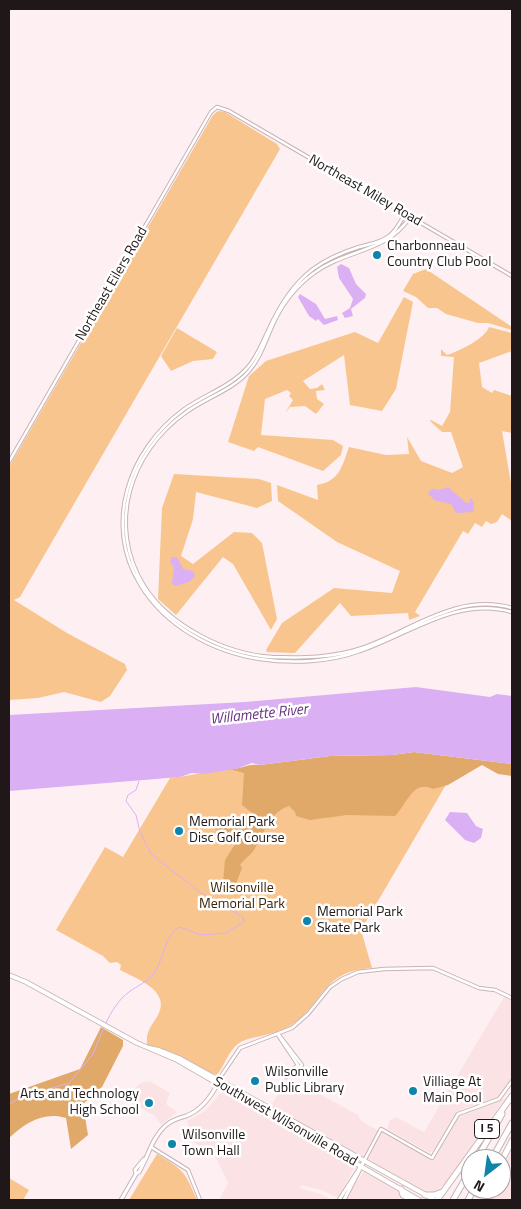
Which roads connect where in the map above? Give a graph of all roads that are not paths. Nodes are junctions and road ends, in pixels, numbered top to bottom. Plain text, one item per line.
1 (217, 107) joint
2 (404, 214) junction
3 (410, 217) junction
4 (512, 276) edge
5 (9, 462) edge
6 (512, 610) edge
7 (9, 975) edge
8 (512, 998) edge
9 (278, 1035) junction
10 (512, 1081) edge
11 (218, 1082) junction
12 (512, 1096) edge
13 (512, 1123) edge
14 (151, 1147) junction
15 (483, 1149) edge
16 (498, 1149) edge
17 (364, 1160) junction
18 (362, 1166) junction
19 (461, 1187) edge
20 (401, 1189) junction
21 (445, 1190) junction
22 (426, 1195) junction
23 (120, 1200) edge
24 (200, 1200) edge
25 (339, 1200) edge
26 (344, 1200) edge
27 (412, 1200) edge
28 (419, 1200) edge
29 (436, 1200) edge
30 (453, 1200) edge

1 - 2 street, Northeast Miley Road
1 - 5 street, Northeast Eilers Road
2 - 3 street, Northeast Miley Road
2 - 6 street
3 - 4 street, Northeast Miley Road
3 - 6 street
7 - 11 main road, Southwest Wilsonville Road
8 - 9 street
9 - 9 street
9 - 11 street
10 - 17 street
11 - 14 main road
11 - 17 main road, Southwest Wilsonville Road
11 - 18 main road, Southwest Wilsonville Road
12 - 15 highway, I 5
12 - 21 highway, I 5
13 - 16 highway, I 5
14 - 23 main road
14 - 24 street
17 - 18 main road
17 - 22 main road, Southwest Wilsonville Road
18 - 20 main road, Southwest Wilsonville Road
18 - 25 main road
18 - 26 main road
19 - 30 highway
20 - 27 highway
20 - 28 main road, Southwest Wilsonville Road
21 - 22 highway
21 - 29 highway, I 5
22 - 29 main road, Southwest Wilsonville Road

